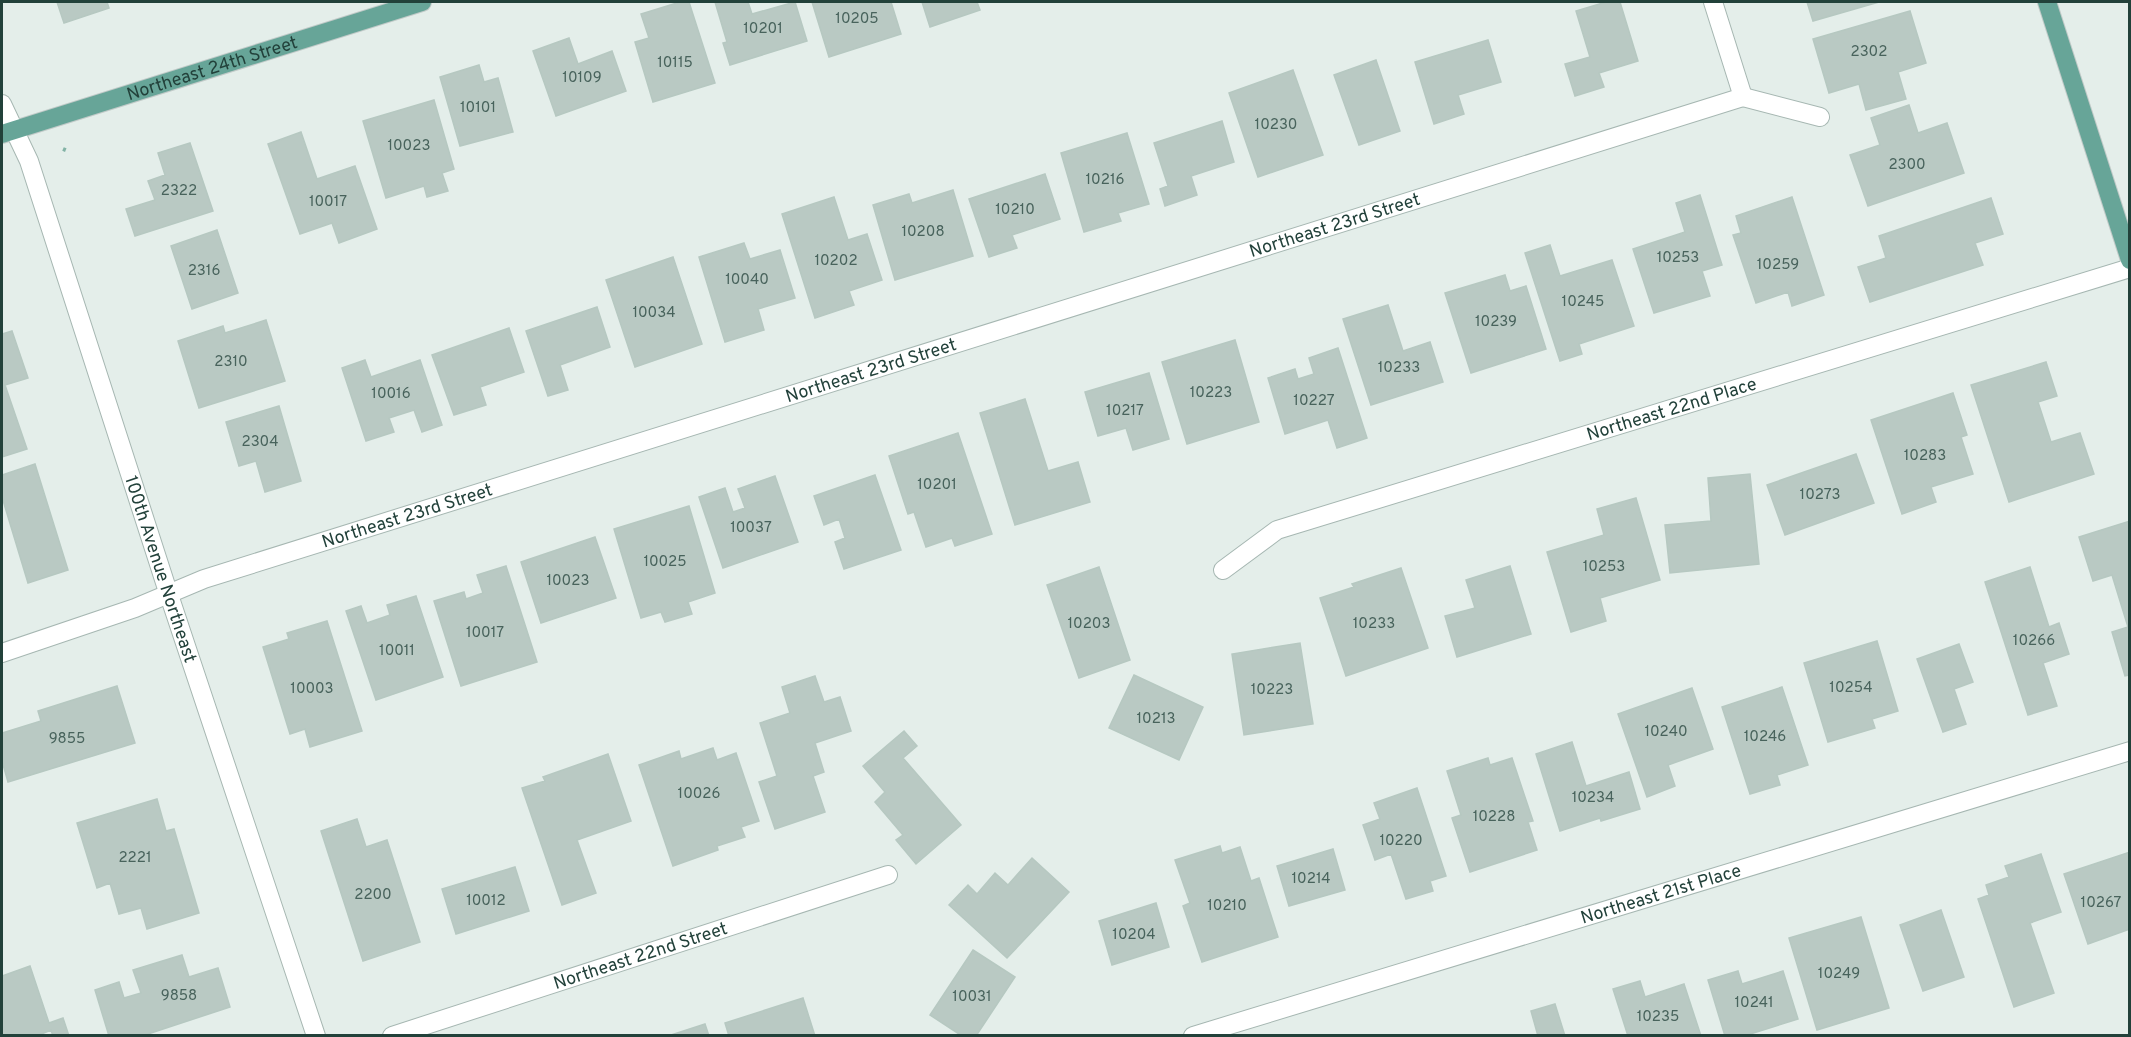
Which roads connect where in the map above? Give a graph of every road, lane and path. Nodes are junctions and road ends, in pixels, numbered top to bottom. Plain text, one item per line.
1 (422, 2) edge
2 (1713, 2) edge
3 (2047, 2) edge
4 (1743, 97) junction
5 (2, 104) edge
6 (1820, 117) dead end
7 (8, 132) edge
8 (2130, 260) edge
9 (2130, 268) edge
10 (1223, 570) dead end
11 (169, 595) junction
12 (2, 653) edge
13 (2130, 751) edge
14 (888, 875) dead end
15 (316, 1035) edge
16 (392, 1035) edge
17 (1193, 1035) edge

1 - 7 main road, Northeast 24th Street
2 - 4 street
3 - 8 main road
4 - 6 street
4 - 11 street, Northeast 23rd Street
5 - 7 street, 100th Avenue Northeast
7 - 11 street, 100th Avenue Northeast
9 - 10 street, Northeast 22nd Place
11 - 12 street, Northeast 23rd Street
11 - 15 street, 100th Avenue Northeast
13 - 17 street, Northeast 21st Place
14 - 16 street, Northeast 22nd Street

